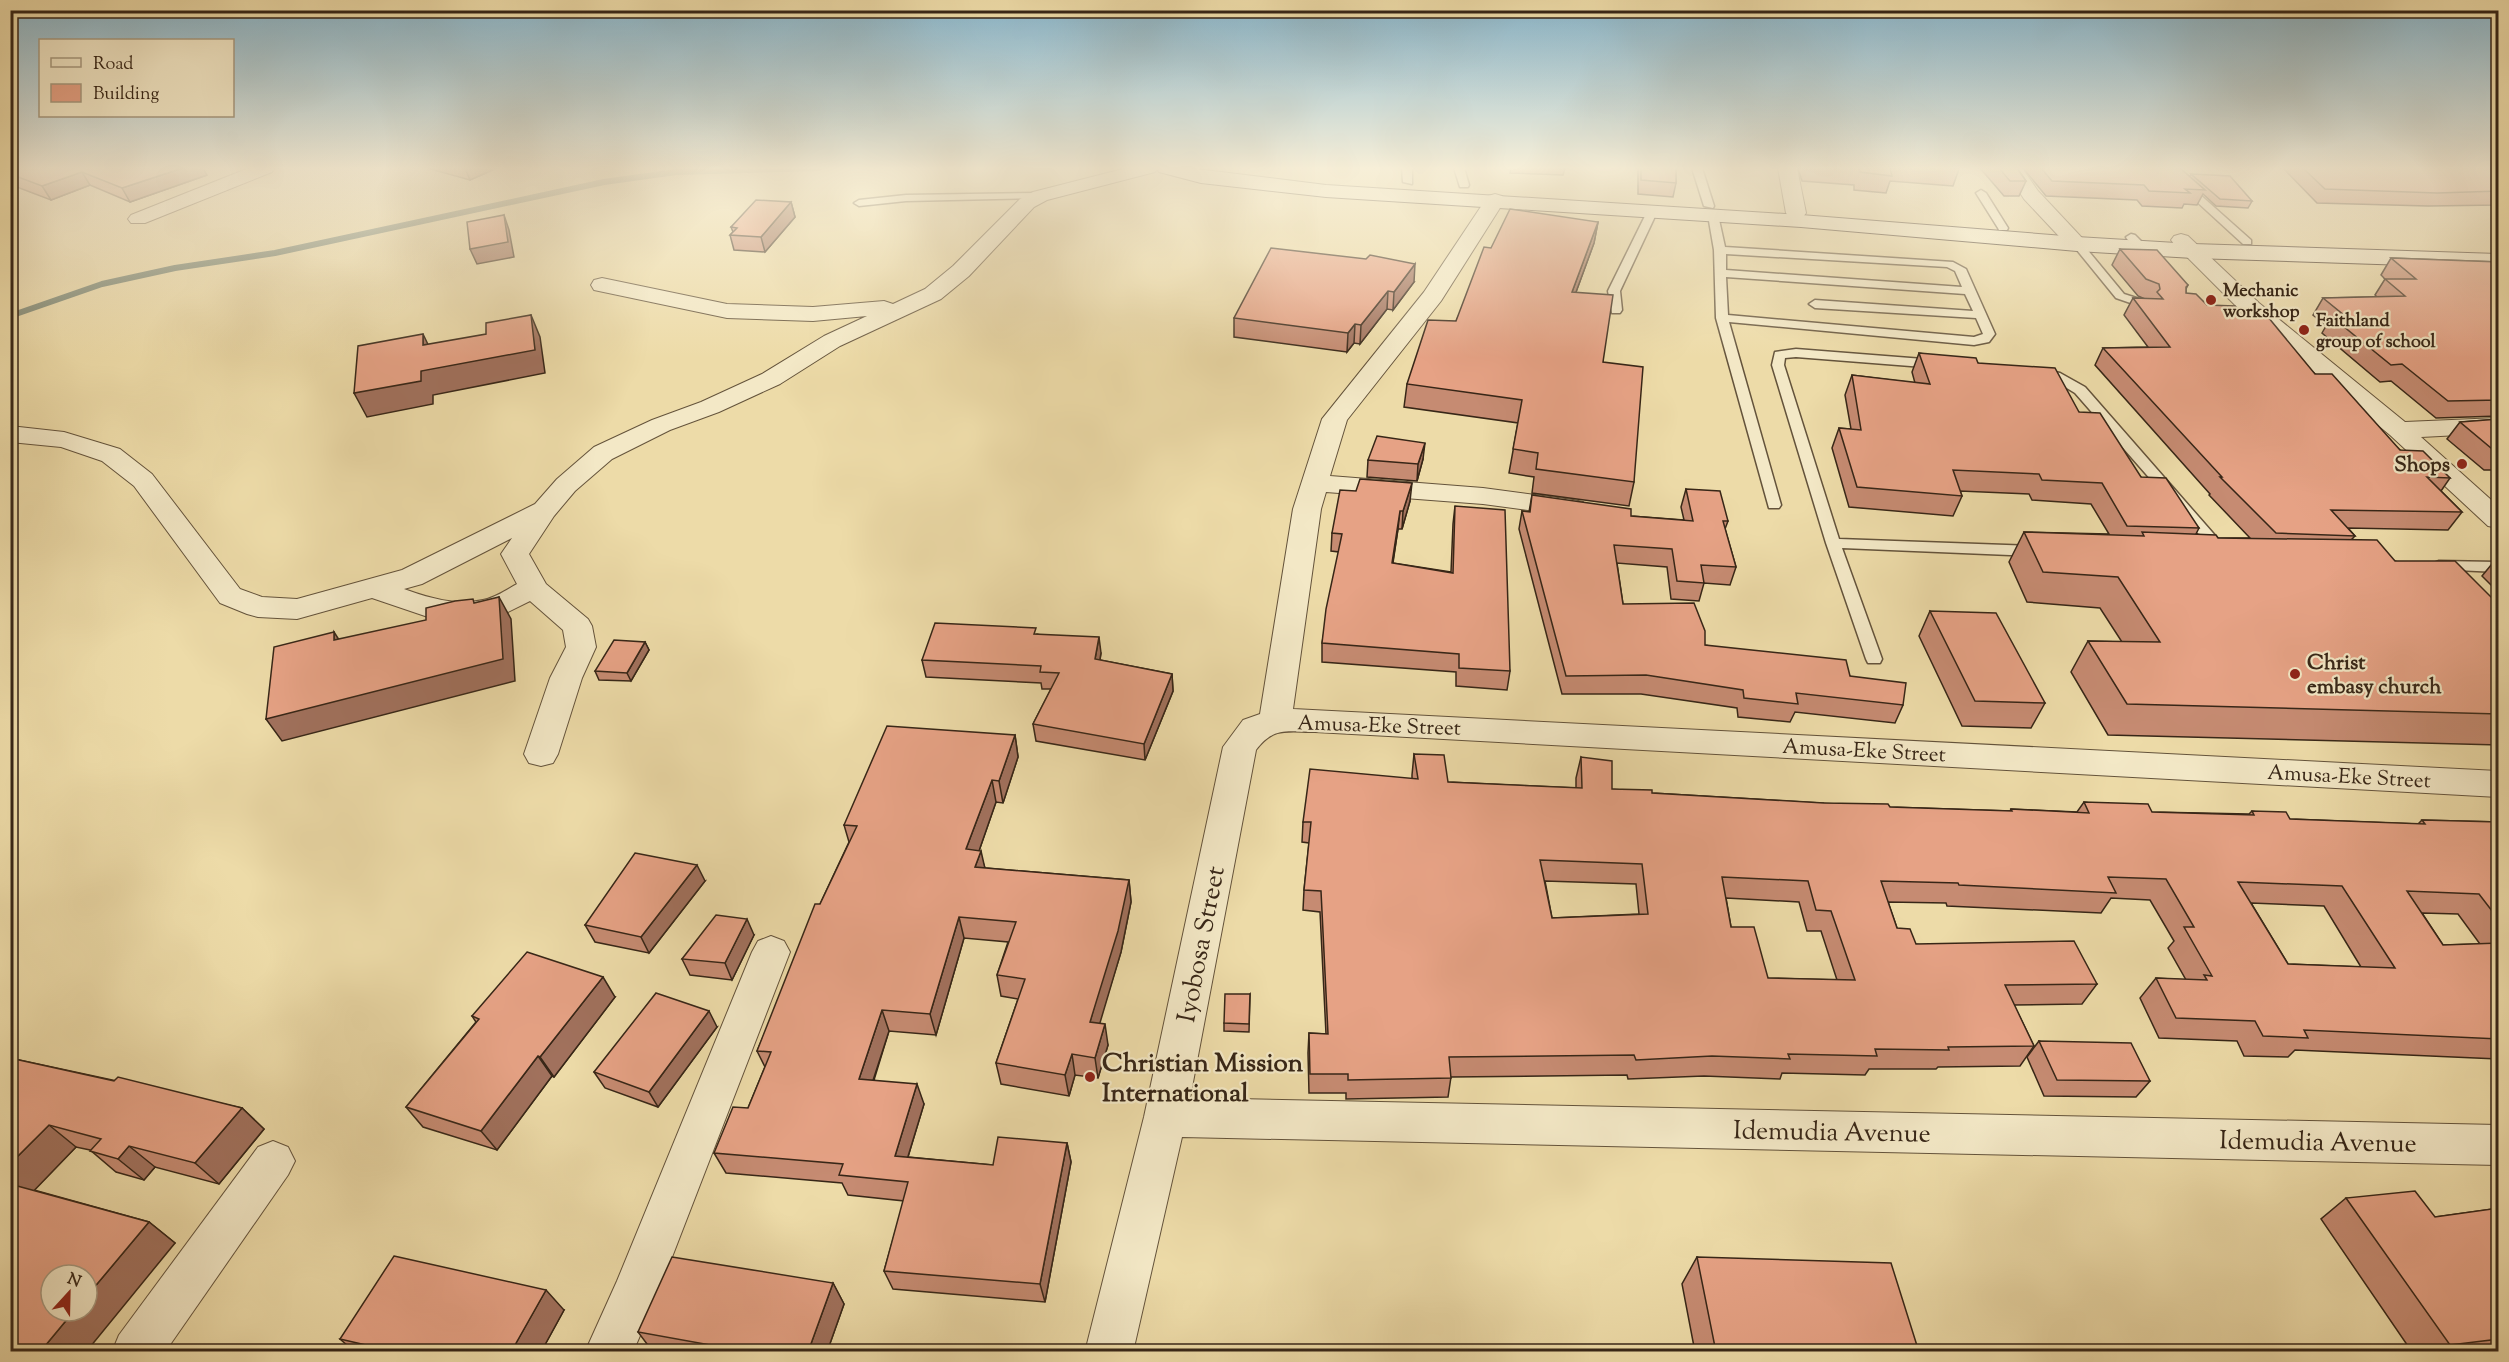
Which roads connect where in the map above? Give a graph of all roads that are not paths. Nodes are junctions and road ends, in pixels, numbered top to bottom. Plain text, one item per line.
1 (999, 232) edge
2 (1475, 232) edge
3 (1643, 232) edge
4 (1716, 232) edge
5 (1986, 232) edge
6 (2028, 232) edge
7 (2066, 232) edge
8 (2234, 232) edge
9 (2072, 238) junction
10 (2247, 243) junction
11 (2187, 246) junction
12 (2499, 248) edge
13 (1720, 250) junction
14 (1798, 254) junction
15 (2499, 261) edge
16 (1721, 273) junction
17 (1806, 278) junction
18 (602, 285) dead end
19 (1970, 291) junction
20 (1815, 304) junction
21 (2145, 304) edge
22 (911, 305) junction
23 (1616, 310) dead end
24 (1981, 315) junction
25 (1722, 318) junction
26 (1822, 327) junction
27 (1949, 365) edge
28 (2020, 371) edge
29 (2499, 425) edge
30 (2399, 430) junction
31 (10, 434) edge
32 (1314, 483) junction
33 (1774, 505) dead end
34 (545, 510) junction
35 (1601, 513) edge
36 (2499, 520) edge
37 (1833, 543) junction
38 (2048, 552) edge
39 (2204, 558) edge
40 (2428, 565) edge
41 (2499, 567) edge
42 (375, 588) junction
43 (532, 588) junction
44 (1874, 659) dead end
45 (1275, 721) junction
46 (1240, 747) joint
47 (541, 754) dead end
48 (2499, 784) edge
49 (771, 952) dead end
50 (1165, 1117) junction
51 (2499, 1145) edge
52 (273, 1161) dead end
53 (136, 1352) edge
54 (609, 1352) edge
55 (1109, 1352) edge

1 - 22 street
2 - 32 street
3 - 23 lane
4 - 13 lane
5 - 9 main road
6 - 9 main road
7 - 9 street
8 - 10 lane
9 - 11 main road
9 - 21 lane
10 - 11 main road
10 - 12 main road
11 - 15 main road
11 - 30 street
13 - 14 lane
13 - 16 lane
14 - 17 lane
14 - 19 lane
16 - 17 lane
16 - 25 lane
17 - 19 lane
17 - 20 lane
18 - 22 street
19 - 24 lane
20 - 24 lane
20 - 26 lane
22 - 34 street
24 - 26 lane
25 - 26 lane
25 - 33 lane
27 - 37 lane
28 - 39 lane
29 - 30 street
30 - 36 street
31 - 42 street
32 - 35 street
32 - 45 street
34 - 42 street
34 - 43 street
37 - 38 lane
37 - 44 lane
40 - 41 lane
42 - 43 street
43 - 47 street
45 - 46 street, Amusa-Eke Street
45 - 48 street, Amusa-Eke Street
46 - 50 street, Iyobosa Street
49 - 54 street
50 - 51 street, Idemudia Avenue
50 - 55 street, Iyobosa Street
52 - 53 street

